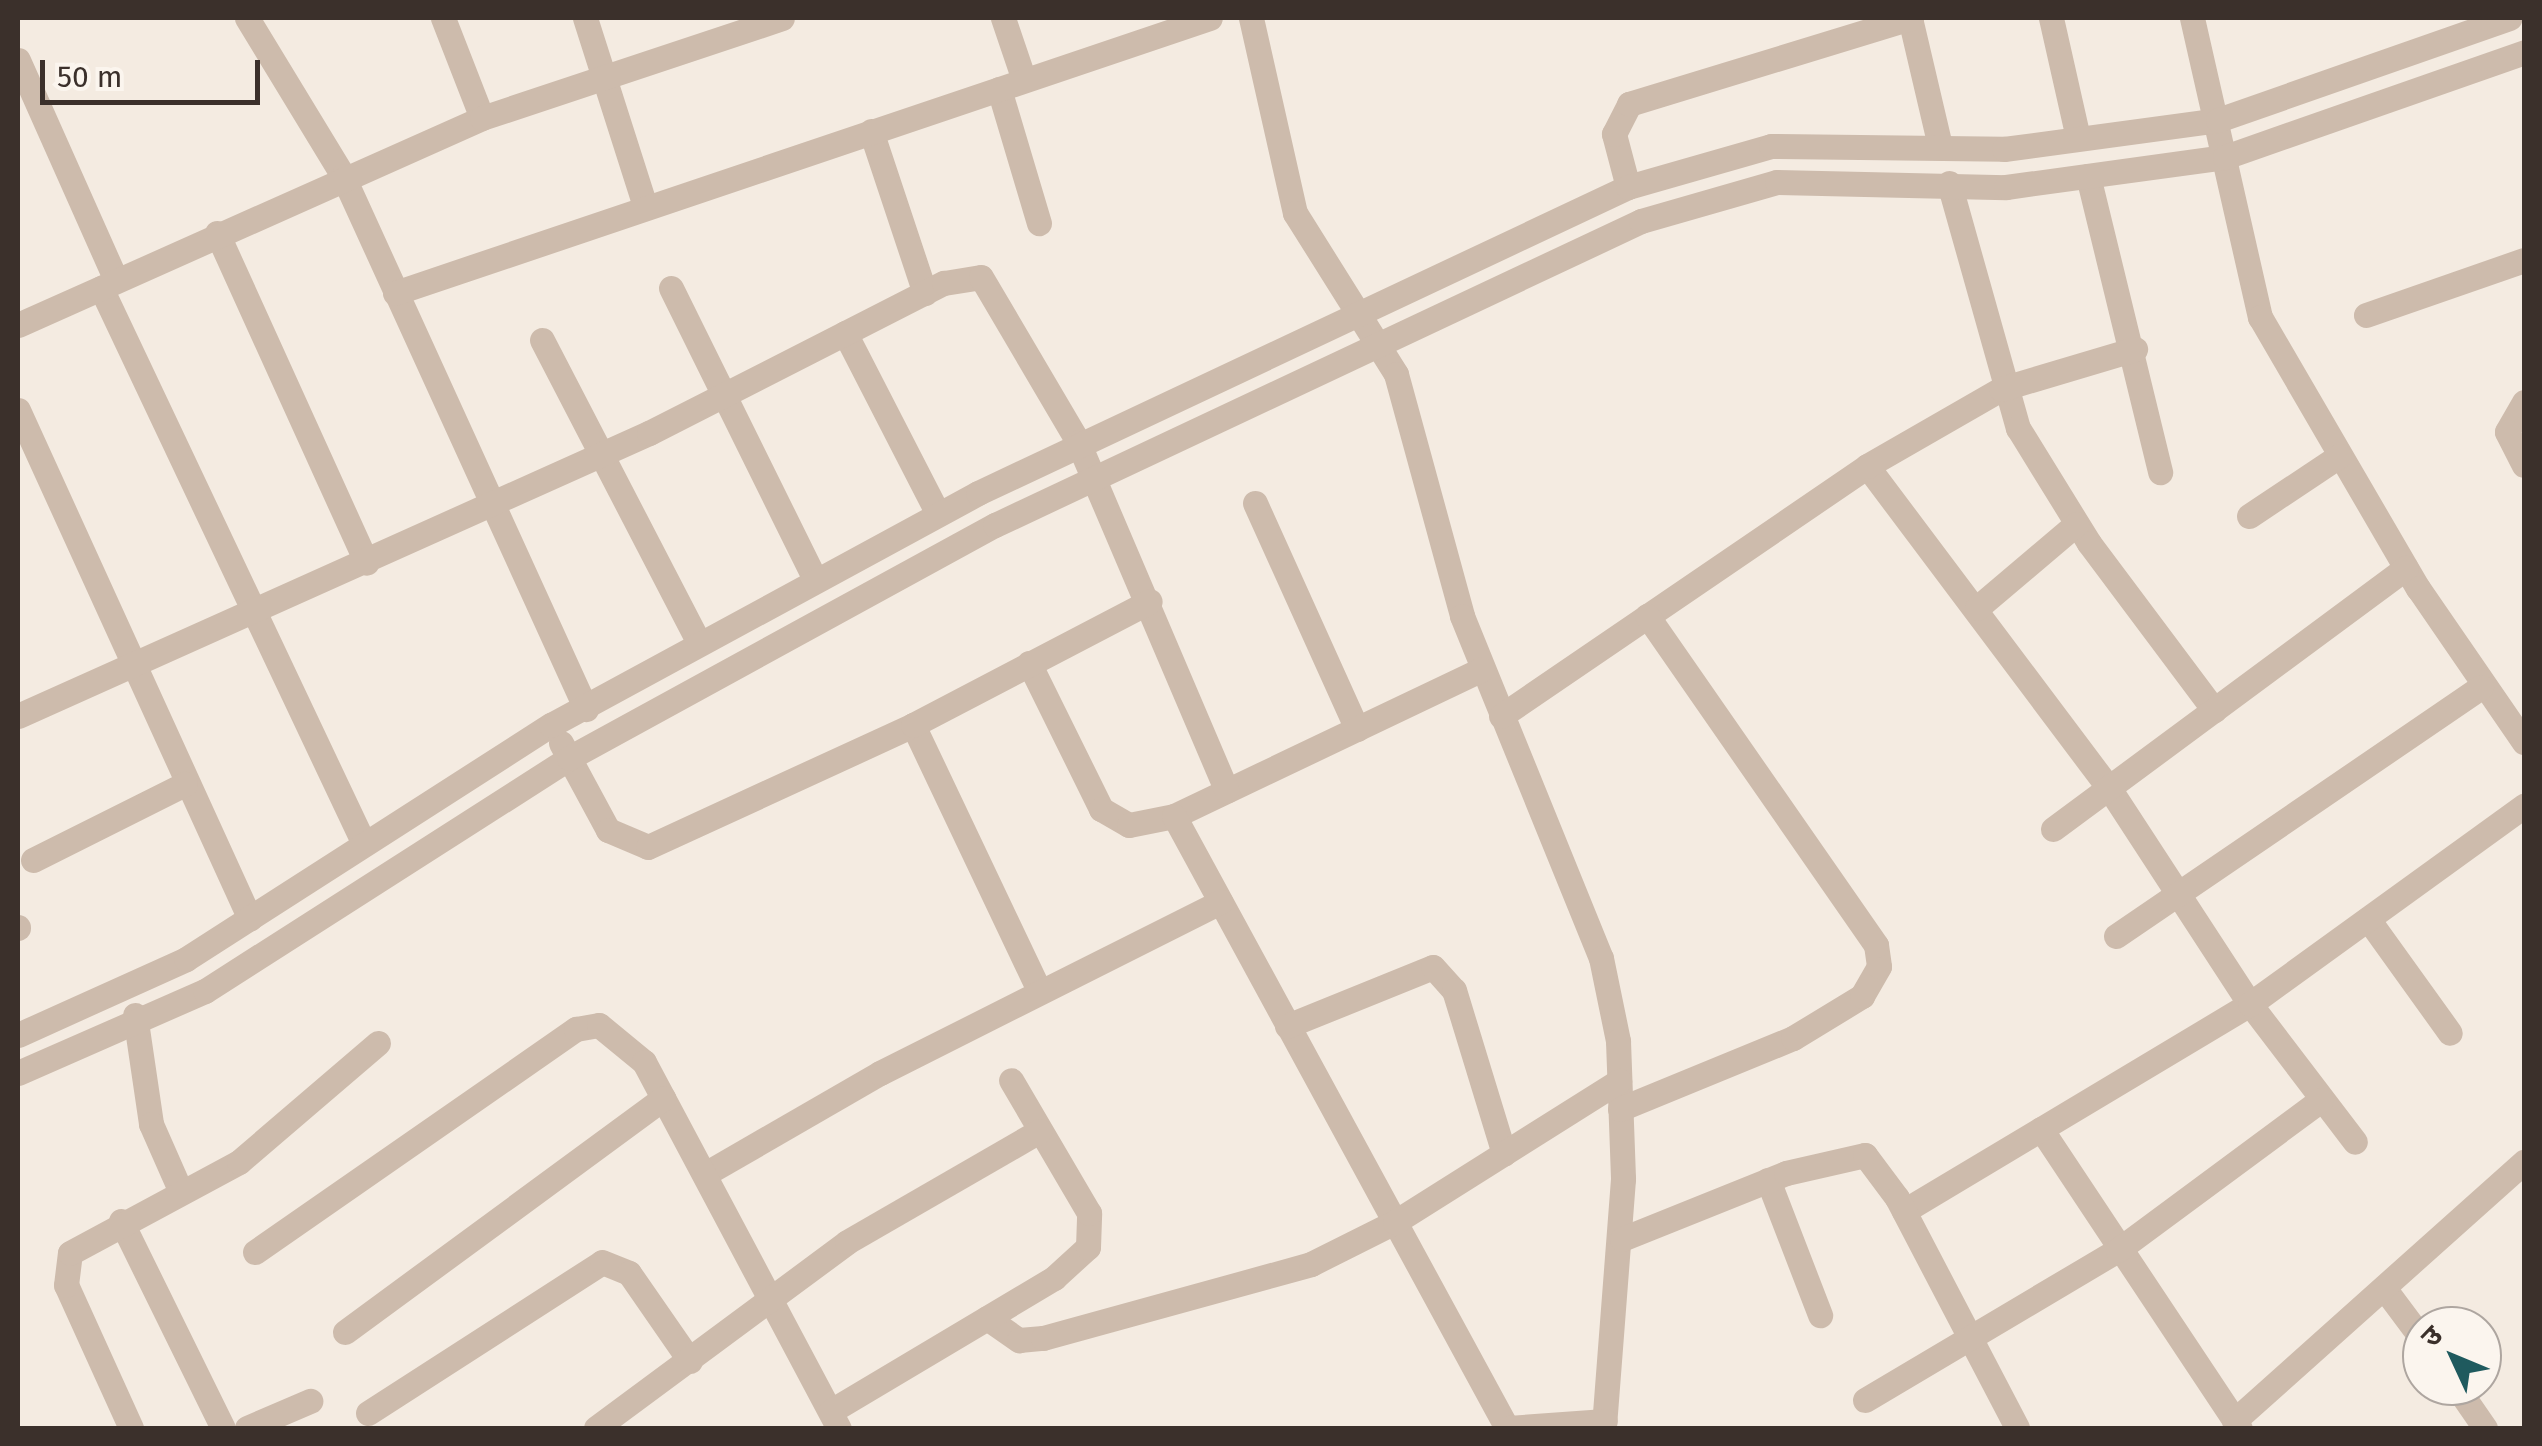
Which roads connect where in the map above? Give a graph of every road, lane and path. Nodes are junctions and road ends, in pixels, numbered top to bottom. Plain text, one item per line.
1 (247, 18) edge
2 (443, 18) edge
3 (585, 18) edge
4 (782, 18) edge
5 (1003, 18) edge
6 (1210, 18) edge
7 (1250, 18) edge
8 (1910, 18) edge
9 (2051, 18) edge
10 (2192, 18) edge
11 (2510, 18) edge
12 (2524, 52) edge
13 (18, 60) edge
14 (606, 77) junction
15 (1024, 80) junction
16 (998, 88) junction
17 (482, 118) junction
18 (2218, 120) junction
19 (872, 132) junction
20 (2078, 138) junction
21 (1940, 146) junction
22 (2225, 157) junction
23 (343, 176) junction
24 (2088, 176) junction
25 (1949, 184) junction
26 (1628, 187) junction
27 (644, 206) junction
28 (1040, 222) dead end
29 (217, 233) junction
30 (2524, 260) edge
31 (109, 284) junction
32 (670, 288) dead end
33 (924, 292) junction
34 (395, 294) junction
35 (1352, 315) junction
36 (2366, 315) dead end
37 (18, 325) edge
38 (845, 333) junction
39 (542, 340) dead end
40 (1376, 344) junction
41 (2135, 349) junction
42 (2001, 389) junction
43 (727, 393) junction
44 (2524, 402) edge
45 (18, 410) edge
46 (1078, 442) junction
47 (600, 455) junction
48 (2339, 456) junction
49 (2524, 465) edge
50 (1867, 466) junction
51 (2160, 472) dead end
52 (1093, 476) junction
53 (1255, 503) dead end
54 (490, 506) junction
55 (938, 514) junction
56 (2248, 516) dead end
57 (2076, 524) junction
58 (367, 563) junction
59 (2406, 568) junction
60 (814, 580) junction
61 (1150, 601) junction
62 (1977, 608) junction
63 (252, 616) junction
64 (1648, 616) junction
65 (699, 643) junction
66 (1028, 663) junction
67 (132, 666) junction
68 (1482, 668) junction
69 (2481, 686) junction
70 (586, 709) junction
71 (2214, 710) junction
72 (18, 716) edge
73 (1500, 716) junction
74 (913, 724) junction
75 (551, 725) junction
76 (1357, 728) junction
77 (2524, 742) edge
78 (569, 758) junction
79 (185, 784) junction
80 (2110, 788) junction
81 (1227, 791) junction
82 (2524, 806) edge
83 (1174, 816) junction
84 (2053, 830) dead end
85 (364, 844) junction
86 (33, 860) dead end
87 (2175, 895) junction
88 (1220, 902) junction
89 (2368, 919) junction
90 (250, 920) junction
91 (2116, 936) dead end
92 (132, 990) junction
93 (1040, 990) junction
94 (2250, 1004) junction
95 (1287, 1026) junction
96 (136, 1028) junction
97 (2450, 1033) dead end
98 (18, 1034) edge
99 (378, 1043) dead end
100 (18, 1073) edge
101 (1011, 1080) dead end
102 (1619, 1081) junction
103 (663, 1098) junction
104 (2321, 1100) junction
105 (1620, 1109) junction
106 (2042, 1130) junction
107 (1039, 1131) junction
108 (2354, 1142) dead end
109 (1504, 1154) junction
110 (2524, 1162) edge
111 (705, 1174) junction
112 (1768, 1180) junction
113 (181, 1192) junction
114 (1904, 1211) junction
115 (121, 1222) junction
116 (1396, 1222) junction
117 (1622, 1239) junction
118 (2118, 1250) junction
119 (255, 1252) dead end
120 (2384, 1288) junction
121 (772, 1299) junction
122 (2402, 1312) edge
123 (1820, 1314) dead end
124 (986, 1318) junction
125 (345, 1332) dead end
126 (1970, 1337) junction
127 (690, 1361) junction
128 (1865, 1400) dead end
129 (310, 1402) dead end
130 (2470, 1406) edge
131 (368, 1413) dead end
132 (834, 1423) edge
133 (1604, 1425) edge
134 (2237, 1425) edge
135 (131, 1428) edge
136 (223, 1428) edge
137 (247, 1428) edge
138 (596, 1428) edge
139 (1508, 1428) edge
140 (2015, 1428) edge
141 (2485, 1428) edge

1 - 23 street
2 - 17 street
3 - 14 street
4 - 14 street
5 - 15 street
6 - 15 street
7 - 35 street
8 - 21 street
8 - 26 street
9 - 20 street
10 - 18 street
11 - 18 street
12 - 22 street
13 - 31 street
14 - 17 street
14 - 27 street
15 - 16 street
16 - 19 street
16 - 28 street
17 - 23 street
18 - 20 street
18 - 22 street
19 - 27 street
19 - 33 street
20 - 21 street
21 - 26 street
22 - 24 street
22 - 48 street
23 - 29 street
23 - 34 street
24 - 25 street
24 - 41 street
25 - 40 street
25 - 42 street
26 - 35 street
27 - 34 street
29 - 31 street
29 - 58 street
30 - 36 street
31 - 37 street
31 - 63 street
32 - 43 street
33 - 38 street
33 - 46 street
34 - 54 street
35 - 40 street
35 - 46 street
38 - 43 street
38 - 55 street
39 - 47 street
40 - 52 street
40 - 68 street
41 - 42 street
41 - 51 street
42 - 50 street
42 - 57 street
43 - 47 street
43 - 60 street
44 - 49 street
45 - 67 street
46 - 52 street
46 - 55 street
47 - 54 street
47 - 65 street
48 - 56 street
48 - 59 street
50 - 62 street
50 - 64 street
52 - 61 street
52 - 78 street
53 - 76 street
54 - 58 street
54 - 70 street
55 - 60 street
57 - 62 street
57 - 71 street
58 - 63 street
59 - 69 street
59 - 71 street
60 - 65 street
61 - 66 street
61 - 81 street
62 - 80 street
63 - 67 street
63 - 85 street
64 - 73 street
64 - 105 street
65 - 70 street
66 - 74 street
66 - 83 street
67 - 72 street
67 - 79 street
68 - 73 street
68 - 76 street
69 - 77 street
69 - 87 street
70 - 75 street
71 - 80 street
73 - 102 street
74 - 78 street
74 - 93 street
75 - 78 street
75 - 85 street
76 - 81 street
78 - 96 street
79 - 86 street
79 - 90 street
80 - 84 street
80 - 87 street
81 - 83 street
82 - 89 street
83 - 88 street
85 - 90 street
87 - 91 street
87 - 94 street
88 - 93 street
88 - 95 street
89 - 94 street
89 - 97 street
90 - 92 street
92 - 96 street
92 - 98 street
93 - 111 street
94 - 104 street
94 - 106 street
95 - 109 street
95 - 116 street
96 - 100 street
96 - 113 street
99 - 113 street
101 - 107 street
102 - 105 street
102 - 109 street
103 - 111 street
103 - 119 street
103 - 125 street
104 - 108 street
104 - 118 street
105 - 117 street
106 - 114 street
106 - 118 street
107 - 121 street
107 - 124 street
109 - 116 street
110 - 120 street
111 - 121 street
112 - 114 street
112 - 117 street
112 - 123 street
113 - 115 street
114 - 126 street
115 - 135 street
115 - 136 street
116 - 124 street
116 - 139 street
117 - 133 street
118 - 126 street
118 - 134 street
120 - 122 street
120 - 134 street
121 - 127 street
121 - 132 street
124 - 132 street
126 - 128 street
126 - 140 street
127 - 131 street
127 - 138 street
129 - 137 street
130 - 141 street
133 - 139 street

